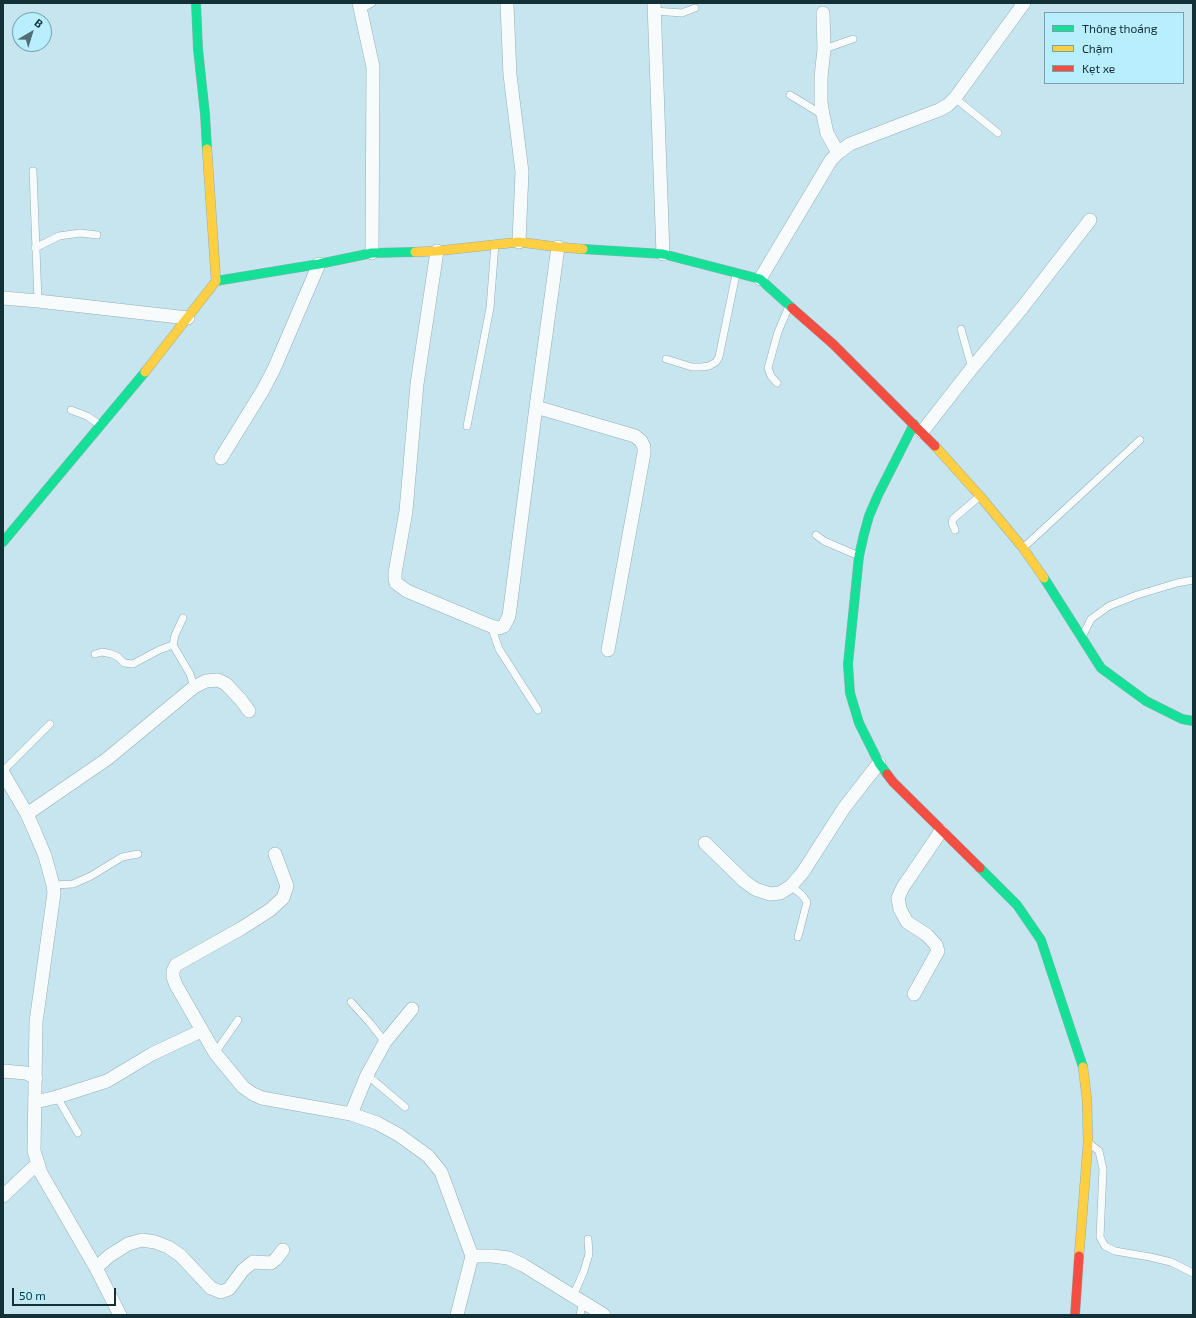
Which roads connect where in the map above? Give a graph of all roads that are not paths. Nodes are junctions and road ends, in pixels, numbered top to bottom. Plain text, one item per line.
1 (196, 3) edge
2 (1024, 3) edge
3 (364, 5) edge
4 (507, 5) dead end
5 (654, 7) edge
6 (695, 8) dead end
7 (823, 13) dead end
8 (853, 39) dead end
9 (824, 49) junction
10 (790, 95) dead end
11 (955, 98) junction
12 (823, 115) junction
13 (998, 133) dead end
14 (838, 153) junction
15 (33, 171) dead end
16 (1090, 220) dead end
17 (97, 235) dead end
18 (519, 242) junction
19 (495, 244) junction
20 (558, 247) junction
21 (36, 248) junction
22 (437, 251) junction
23 (372, 253) junction
24 (663, 254) junction
25 (319, 264) junction
26 (736, 272) junction
27 (760, 278) junction
28 (216, 281) junction
29 (3, 298) edge
30 (38, 301) junction
31 (789, 304) junction
32 (188, 318) junction
33 (961, 329) dead end
34 (666, 359) dead end
35 (972, 368) junction
36 (777, 383) dead end
37 (536, 407) junction
38 (71, 410) dead end
39 (100, 425) junction
40 (467, 426) dead end
41 (918, 428) junction
42 (1140, 440) dead end
43 (221, 458) dead end
44 (980, 496) junction
45 (954, 530) dead end
46 (816, 535) dead end
47 (3, 542) edge
48 (1023, 548) junction
49 (859, 556) junction
50 (1193, 580) edge
51 (183, 618) dead end
52 (491, 626) junction
53 (1082, 637) junction
54 (173, 645) junction
55 (608, 650) dead end
56 (95, 654) dead end
57 (194, 687) junction
58 (538, 710) dead end
59 (249, 711) dead end
60 (1193, 721) edge
61 (50, 724) dead end
62 (879, 763) junction
63 (3, 772) edge
64 (27, 814) junction
65 (941, 831) junction
66 (705, 844) dead end
67 (138, 854) dead end
68 (275, 854) dead end
69 (53, 885) junction
70 (792, 886) junction
71 (798, 937) dead end
72 (914, 994) dead end
73 (351, 1002) dead end
74 (412, 1009) dead end
75 (238, 1020) dead end
76 (201, 1032) junction
77 (385, 1042) junction
78 (215, 1053) junction
79 (3, 1071) edge
80 (366, 1074) junction
81 (36, 1078) junction
82 (57, 1097) junction
83 (36, 1102) junction
84 (405, 1107) dead end
85 (351, 1114) junction
86 (78, 1133) dead end
87 (1088, 1143) junction
88 (38, 1163) junction
89 (3, 1196) edge
90 (588, 1239) dead end
91 (283, 1250) dead end
92 (472, 1256) junction
93 (96, 1268) junction
94 (1193, 1273) edge
95 (579, 1304) edge
96 (120, 1315) edge
97 (457, 1315) edge
98 (604, 1315) edge
99 (1076, 1315) edge

1 - 28 street
2 - 11 street
3 - 23 street
4 - 18 street
5 - 6 lane
5 - 24 street
7 - 9 street
8 - 9 lane
9 - 12 street
10 - 12 lane
11 - 13 lane
11 - 14 street
12 - 14 street
14 - 27 street
15 - 21 lane
16 - 35 street
17 - 21 lane
18 - 19 street
18 - 20 street
19 - 22 street
19 - 40 lane
20 - 24 street
20 - 37 street
21 - 30 lane
22 - 23 street
22 - 52 street
23 - 25 street
24 - 26 street
25 - 28 street
25 - 43 street
26 - 27 street
26 - 34 lane
27 - 31 street
28 - 32 street
29 - 30 street
30 - 32 street
31 - 36 lane
31 - 41 street
32 - 39 street
33 - 35 lane
35 - 41 street
37 - 52 street
37 - 55 street
38 - 39 lane
39 - 47 street
41 - 44 street
41 - 49 street
42 - 48 lane
44 - 45 lane
44 - 48 street
46 - 49 lane
48 - 53 street
49 - 62 street
50 - 53 lane
51 - 54 lane
52 - 58 lane
53 - 60 street
54 - 56 lane
54 - 57 lane
57 - 59 street
57 - 64 street
61 - 63 lane
62 - 65 street
62 - 70 street
63 - 64 street
64 - 69 street
65 - 72 street
65 - 87 street
66 - 70 street
67 - 69 lane
68 - 76 street
69 - 81 street
70 - 71 lane
73 - 77 lane
74 - 77 street
75 - 78 lane
76 - 78 street
76 - 82 street
77 - 80 street
78 - 85 street
79 - 81 street
80 - 84 lane
80 - 85 street
81 - 83 street
82 - 83 street
82 - 86 lane
83 - 88 street
85 - 92 street
87 - 94 lane
87 - 99 street
88 - 89 street
88 - 93 street
90 - 95 lane
91 - 93 street
92 - 95 street
92 - 97 street
93 - 96 street
95 - 98 street

